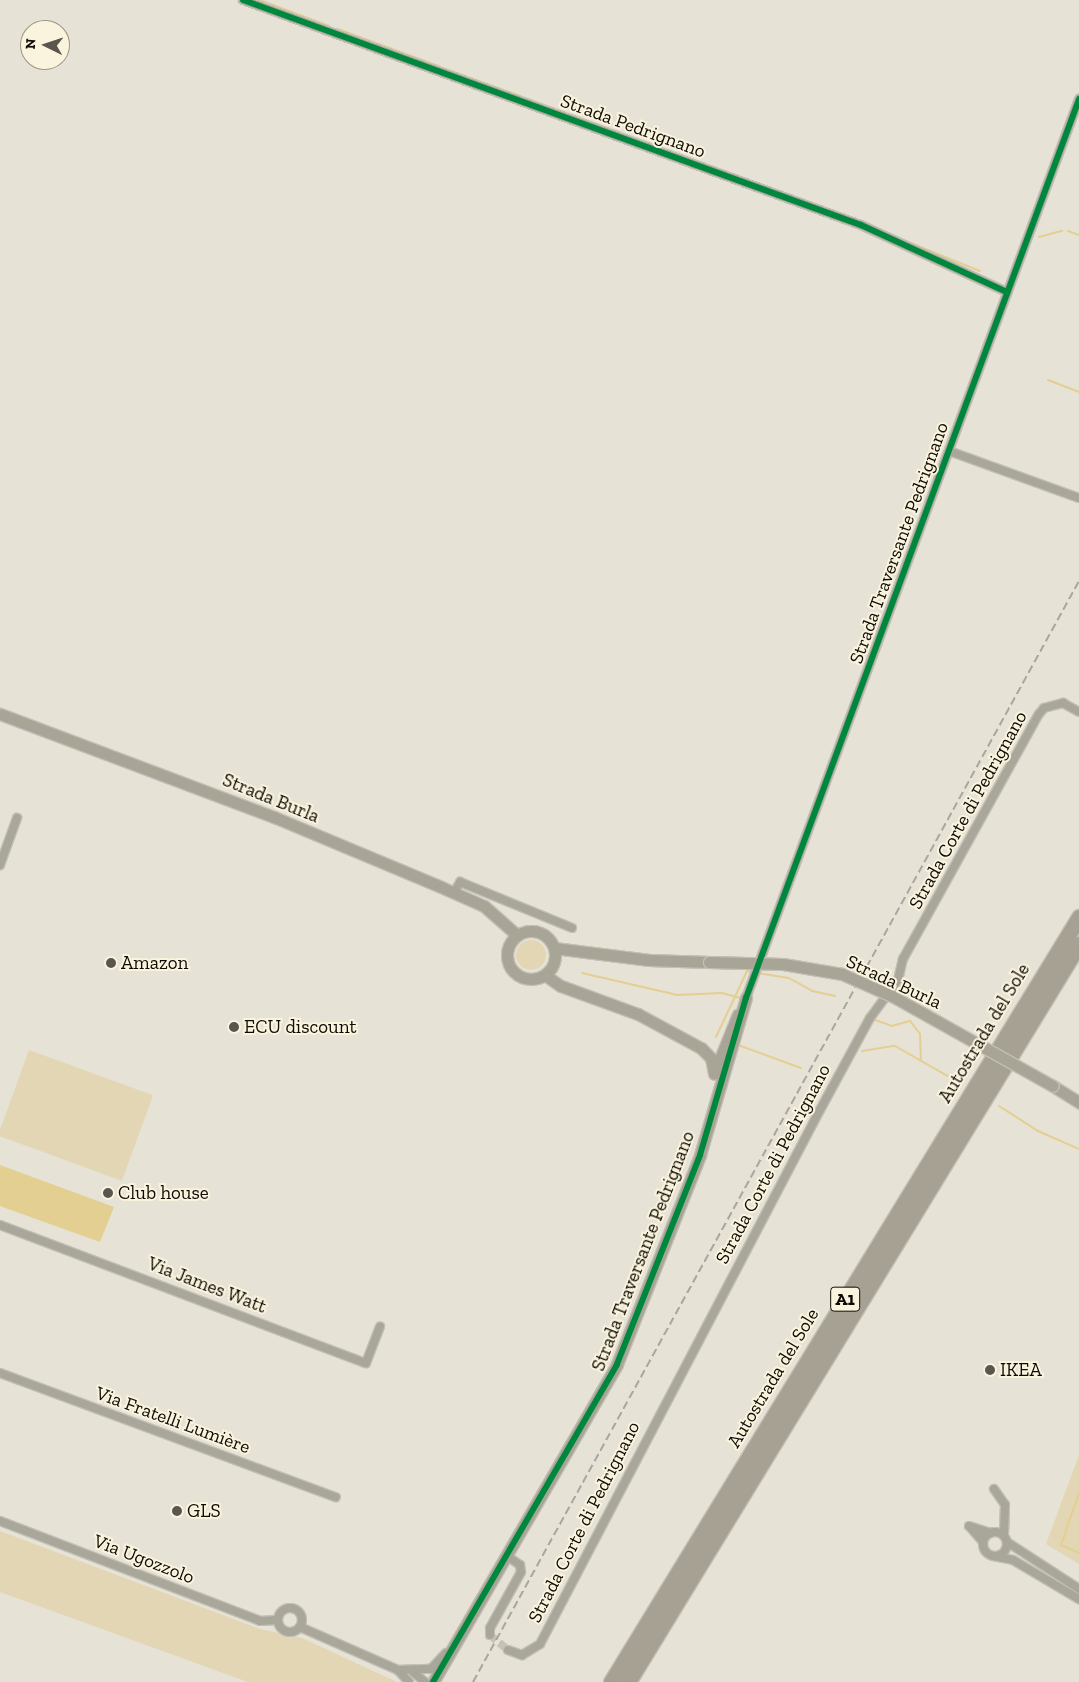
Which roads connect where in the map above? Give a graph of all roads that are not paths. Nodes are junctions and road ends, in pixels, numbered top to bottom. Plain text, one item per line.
1 (243, 0) edge
2 (1079, 99) edge
3 (1007, 292) junction
4 (952, 452) junction
5 (1079, 498) edge
6 (1079, 712) edge
7 (0, 714) edge
8 (17, 818) dead end
9 (0, 865) edge
10 (454, 893) junction
11 (1079, 917) edge
12 (572, 928) dead end
13 (517, 935) junction
14 (1079, 944) edge
15 (554, 948) junction
16 (545, 975) junction
17 (746, 998) joint
18 (728, 1045) junction
19 (701, 1048) junction
20 (715, 1058) junction
21 (1079, 1102) edge
22 (708, 1124) junction
23 (691, 1175) junction
24 (0, 1225) edge
25 (380, 1327) dead end
26 (0, 1373) edge
27 (994, 1489) dead end
28 (336, 1497) dead end
29 (0, 1521) edge
30 (1003, 1521) junction
31 (992, 1532) junction
32 (1005, 1539) junction
33 (983, 1542) junction
34 (507, 1556) junction
35 (993, 1556) junction
36 (1079, 1589) edge
37 (1079, 1599) edge
38 (278, 1620) junction
39 (300, 1627) junction
40 (460, 1636) junction
41 (490, 1636) dead end
42 (508, 1650) tunnel mouth
43 (398, 1670) junction
44 (412, 1672) junction
45 (409, 1682) edge
46 (425, 1682) edge
47 (432, 1682) edge
48 (611, 1682) edge
49 (628, 1682) edge

1 - 3 street, Strada Pedrignano
2 - 3 street, Strada Traversante Pedrignano
3 - 4 street, Strada Traversante Pedrignano
4 - 5 street
4 - 17 street, Strada Traversante Pedrignano
6 - 42 street, Strada Corte di Pedrignano
7 - 10 main road, Strada Burla
8 - 9 street
10 - 12 street
10 - 13 main road, Strada Burla
11 - 48 highway, Autostrada del Sole / A1
13 - 15 main road
13 - 16 main road
14 - 49 highway, Autostrada del Sole / A1
15 - 16 main road
15 - 21 main road, Strada Burla, bridge
16 - 19 main road
17 - 18 main road, Strada Traversante Pedrignano
18 - 19 main road
18 - 20 main road
18 - 22 main road, Strada Traversante Pedrignano
19 - 20 main road
20 - 22 main road, Strada Traversante Pedrignano
20 - 23 main road, Strada Traversante Pedrignano
22 - 23 main road, Strada Traversante Pedrignano
23 - 34 main road, Strada Traversante Pedrignano
24 - 25 street, Via James Watt
26 - 28 street, Via Fratelli Lumière
27 - 30 street
29 - 38 street, Via Ugozzolo
30 - 31 street
30 - 32 street
31 - 32 street
31 - 33 street
31 - 33 street
32 - 35 street
32 - 36 street
33 - 35 street
34 - 40 main road, Strada Traversante Pedrignano
34 - 41 street, Strada Corte di Pedrignano
35 - 37 street
38 - 39 street, Via Ugozzolo
38 - 39 street
39 - 43 street, Via Ugozzolo
40 - 44 street, Via Ugozzolo
40 - 47 main road, Strada Traversante Pedrignano
43 - 44 street, Via Ugozzolo
43 - 45 street, Via Ugozzolo
44 - 46 street, Via Ugozzolo

